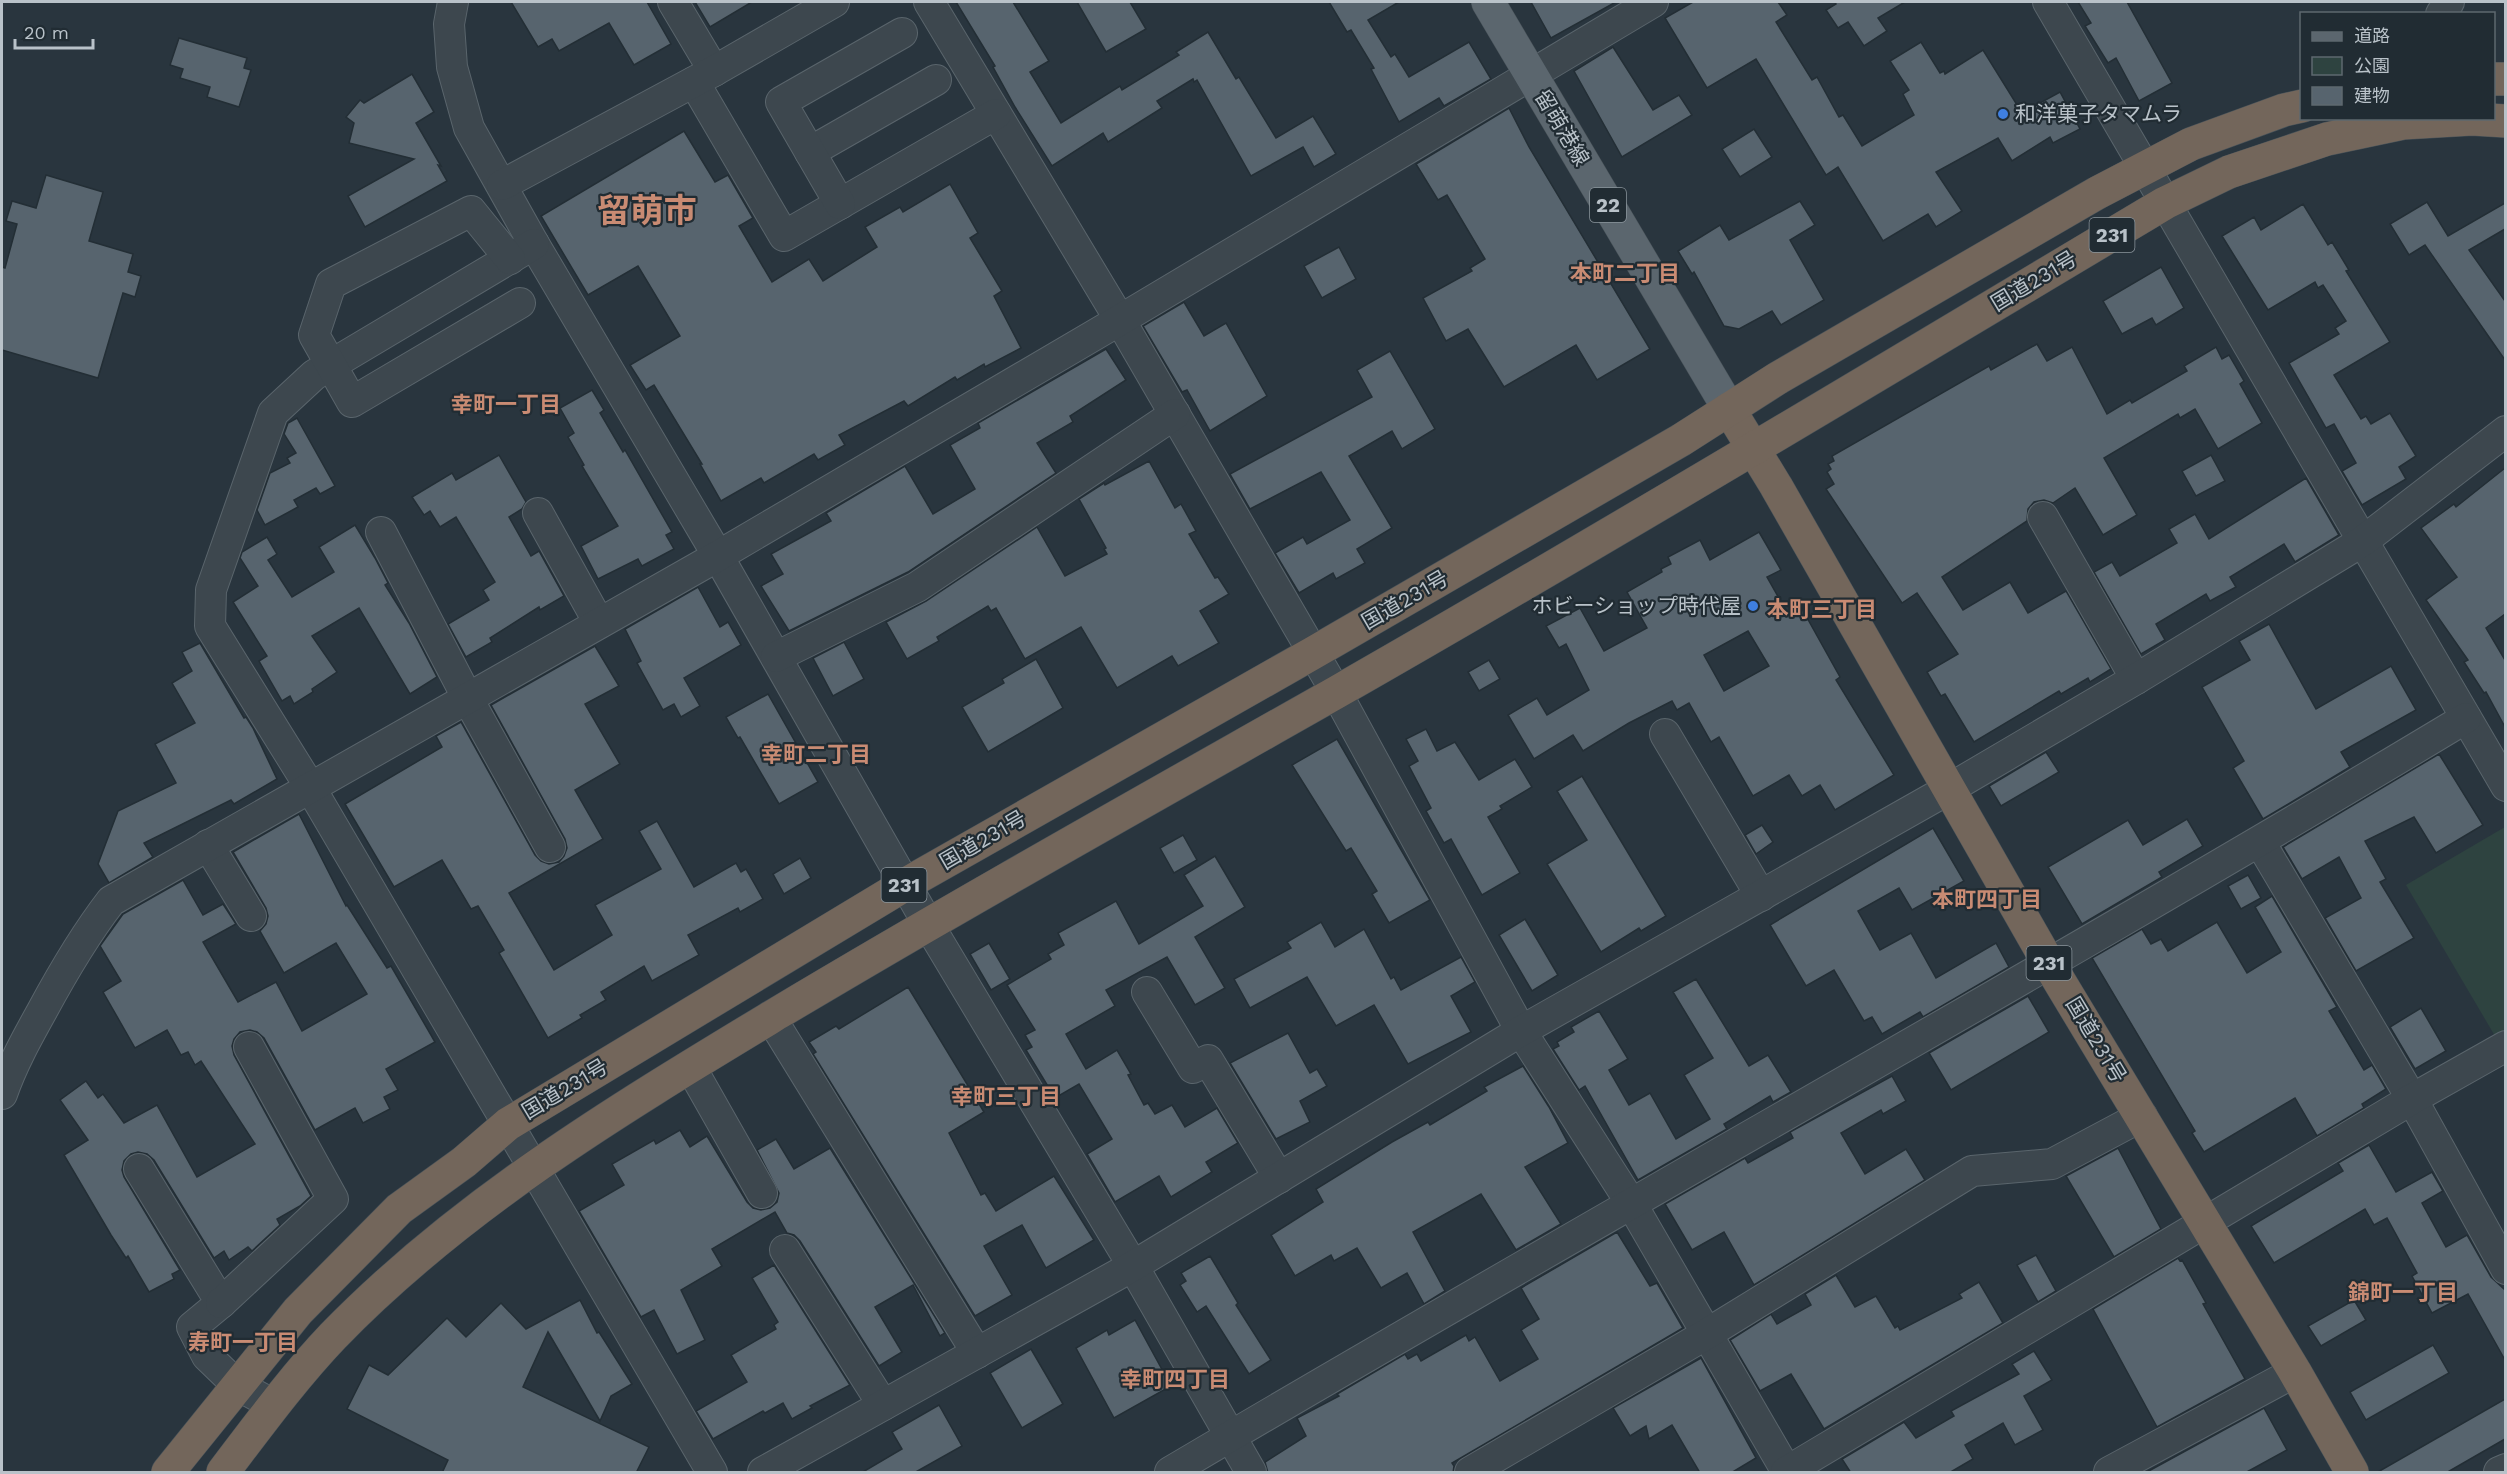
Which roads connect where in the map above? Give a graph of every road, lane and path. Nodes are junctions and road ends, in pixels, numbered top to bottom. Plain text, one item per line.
1 (453, 2) edge
2 (673, 2) edge
3 (834, 2) edge
4 (929, 2) edge
5 (1488, 2) edge
6 (1653, 2) edge
7 (2048, 2) edge
8 (902, 33) dead end
9 (1530, 74) junction
10 (704, 76) junction
11 (936, 80) dead end
12 (2300, 106) edge
13 (996, 114) junction
14 (2455, 120) edge
15 (2488, 120) edge
16 (2505, 121) edge
17 (810, 152) junction
18 (2144, 167) junction
19 (502, 185) junction
20 (2165, 203) junction
21 (840, 204) junction
22 (522, 251) junction
23 (520, 303) dead end
24 (1120, 320) junction
25 (322, 370) junction
26 (1729, 409) junction
27 (1175, 414) junction
28 (2502, 441) edge
29 (1754, 450) junction
30 (537, 513) dead end
31 (2043, 517) dead end
32 (381, 532) dead end
33 (2363, 541) junction
34 (718, 556) junction
35 (599, 623) junction
36 (1313, 653) junction
37 (776, 657) junction
38 (2136, 679) junction
39 (1336, 692) junction
40 (468, 699) junction
41 (2466, 717) junction
42 (1665, 734) dead end
43 (2505, 786) edge
44 (310, 788) junction
45 (1949, 789) junction
46 (2260, 842) junction
47 (208, 845) junction
48 (550, 847) dead end
49 (906, 884) junction
50 (1761, 896) junction
51 (251, 916) dead end
52 (928, 924) junction
53 (2049, 963) junction
54 (1147, 992) dead end
55 (771, 1018) junction
56 (1521, 1031) junction
57 (2505, 1046) edge
58 (249, 1047) dead end
59 (690, 1066) junction
60 (2, 1094) edge
61 (2412, 1099) junction
62 (2142, 1116) junction
63 (508, 1124) junction
64 (533, 1167) junction
65 (140, 1169) dead end
66 (1279, 1178) junction
67 (762, 1193) dead end
68 (1631, 1203) junction
69 (2204, 1224) junction
70 (785, 1250) dead end
71 (1133, 1266) junction
72 (2505, 1269) edge
73 (221, 1303) junction
74 (1705, 1335) junction
75 (977, 1353) junction
76 (2295, 1372) junction
77 (237, 1384) junction
78 (274, 1405) junction
79 (884, 1405) junction
80 (1231, 1437) junction
81 (2505, 1469) edge
82 (1787, 1472) edge
83 (168, 1473) edge
84 (223, 1473) edge
85 (712, 1473) edge
86 (763, 1473) edge
87 (1170, 1473) edge
88 (1251, 1473) edge
89 (1470, 1473) edge
90 (2109, 1473) edge
91 (2352, 1473) edge
92 (2499, 1473) edge

1 - 19 street
2 - 10 street
3 - 10 street
4 - 13 street
5 - 9 main road, 留萌港線 / 22
6 - 9 street
7 - 18 street
8 - 17 street
9 - 24 street
9 - 26 main road, 留萌港線 / 22
10 - 19 street
10 - 21 street
11 - 17 street
12 - 18 highway, 国道231号 / 231
13 - 21 street
13 - 24 street
14 - 20 highway, 国道231号 / 231
15 - 16 highway, 国道231号 / 231
17 - 21 street
18 - 20 street
18 - 26 highway, 国道231号 / 231
19 - 22 street
20 - 29 highway, 国道231号 / 231
20 - 33 street
22 - 25 street
22 - 25 street
22 - 34 street
23 - 25 street
24 - 27 street
24 - 34 street
25 - 44 street
26 - 29 highway, 国道231号 / 231
26 - 36 highway, 国道231号 / 231
27 - 36 street
27 - 37 street
28 - 33 street
29 - 39 highway, 国道231号 / 231
29 - 45 highway, 国道231号 / 231
30 - 35 street
31 - 38 street
32 - 40 street
33 - 38 street
33 - 41 street
34 - 35 street
34 - 37 street
35 - 40 street
36 - 39 street
36 - 49 highway, 国道231号 / 231
37 - 49 street
38 - 45 street
39 - 52 highway, 国道231号 / 231
39 - 56 street
40 - 44 street
40 - 48 street
41 - 43 street
41 - 46 street
42 - 50 street
44 - 47 street
44 - 63 street
45 - 50 street
45 - 53 highway, 国道231号 / 231
46 - 53 street
46 - 61 street
47 - 51 street
47 - 60 street
49 - 52 street
49 - 63 highway, 国道231号 / 231
50 - 56 street
52 - 55 highway, 国道231号 / 231
52 - 71 street
53 - 62 highway, 国道231号 / 231
53 - 68 street
54 - 66 street
55 - 59 highway, 国道231号 / 231
55 - 75 street
56 - 66 street
56 - 68 street
57 - 61 street
58 - 73 street
59 - 64 highway, 国道231号 / 231
59 - 67 street
61 - 69 street
61 - 72 street
62 - 69 highway, 国道231号 / 231
62 - 74 street
63 - 64 street
63 - 77 highway, 国道231号 / 231
64 - 78 highway, 国道231号 / 231
64 - 85 street
65 - 73 street
66 - 71 street
68 - 74 street
68 - 80 street
69 - 76 highway, 国道231号 / 231
69 - 82 street
70 - 79 street
71 - 75 street
71 - 80 street
73 - 77 street
74 - 82 street
74 - 89 street
75 - 79 street
76 - 90 street
76 - 91 highway, 国道231号 / 231
77 - 78 street
77 - 83 highway, 国道231号 / 231
78 - 84 highway, 国道231号 / 231
79 - 86 street
80 - 87 street
80 - 88 street
81 - 92 street

